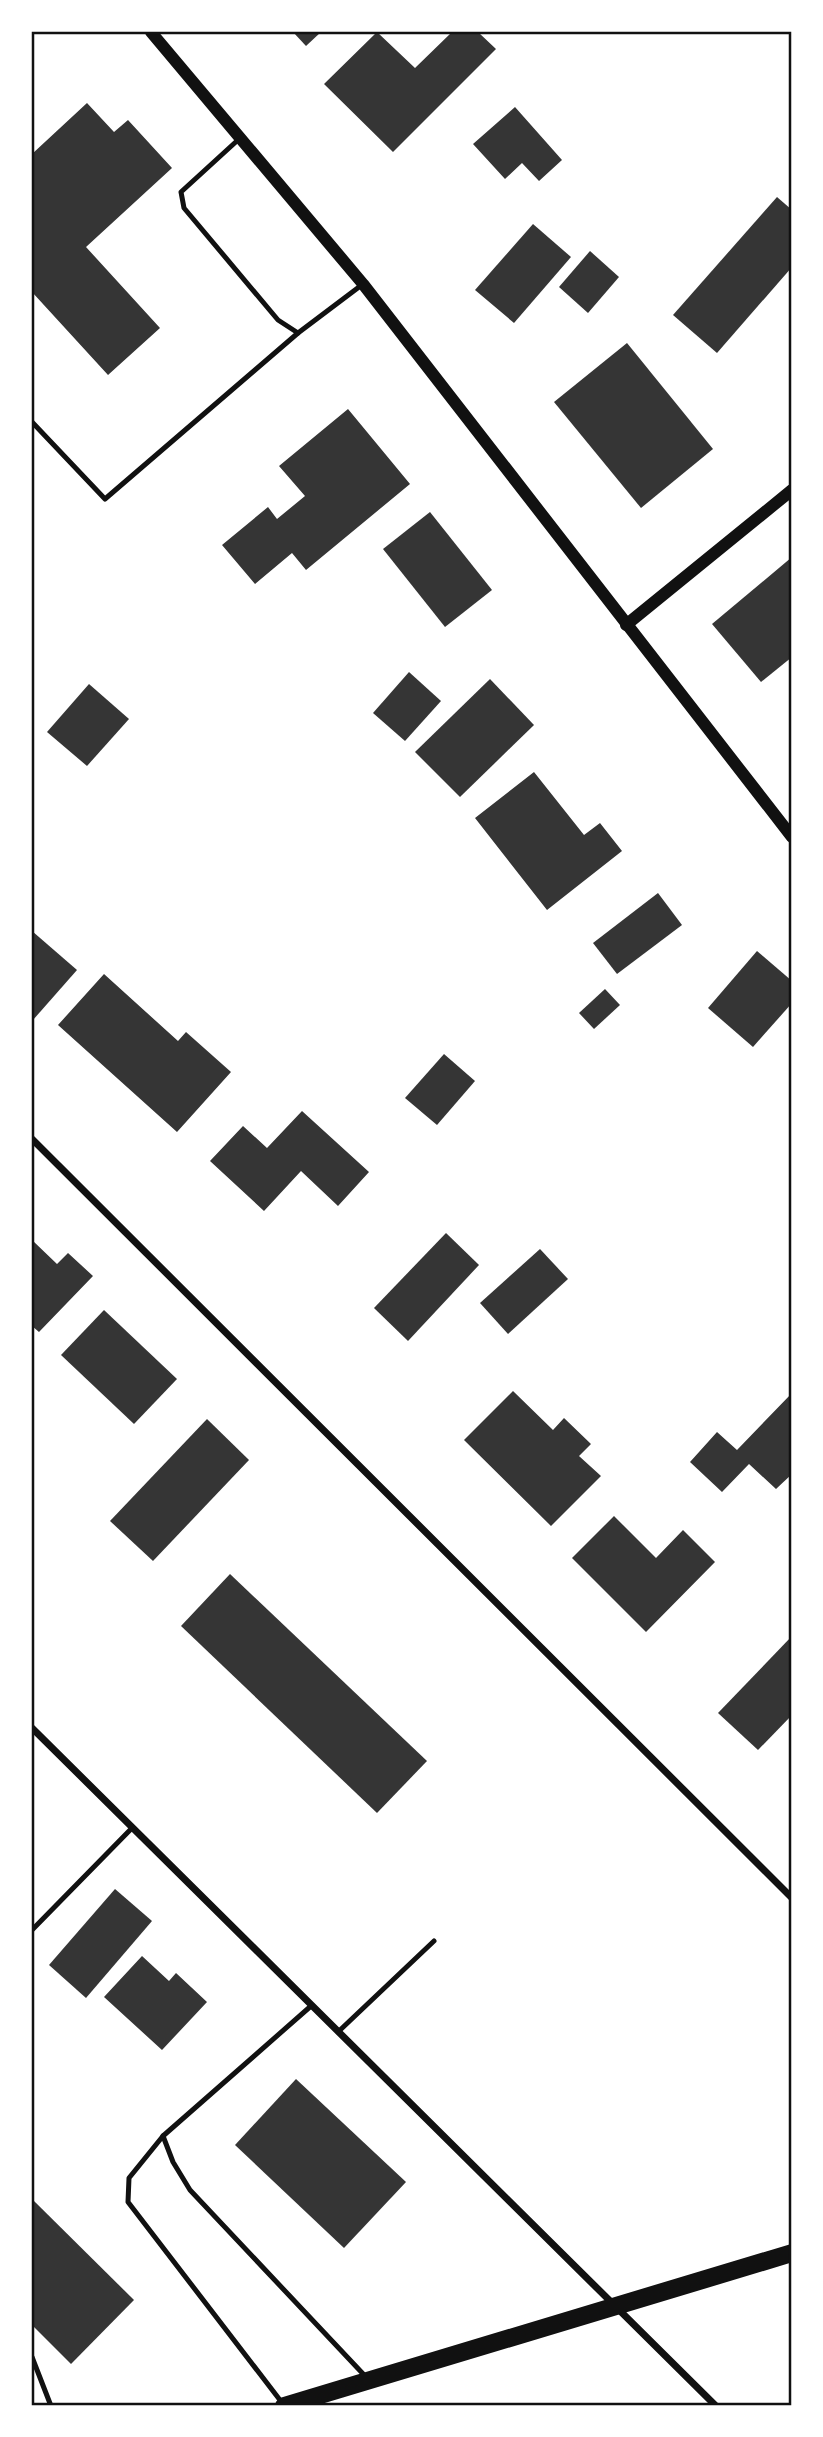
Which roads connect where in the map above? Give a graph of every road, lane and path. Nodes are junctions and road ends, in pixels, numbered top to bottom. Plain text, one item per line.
1 (151, 32) edge
2 (242, 137) junction
3 (363, 284) junction
4 (298, 333) junction
5 (32, 422) edge
6 (792, 491) edge
7 (626, 625) junction
8 (789, 830) edge
9 (32, 1139) edge
10 (32, 1728) edge
11 (132, 1828) junction
12 (792, 1898) edge
13 (32, 1930) edge
14 (434, 1941) dead end
15 (311, 2006) junction
16 (338, 2032) junction
17 (163, 2136) junction
18 (792, 2253) edge
19 (613, 2306) junction
20 (32, 2357) edge
21 (369, 2380) junction
22 (284, 2405) edge
23 (51, 2406) edge
24 (716, 2406) edge

1 - 2 street
2 - 3 street
2 - 4 lane
3 - 4 lane
3 - 7 street
4 - 5 lane
6 - 7 street
7 - 8 street
9 - 12 street
10 - 11 street
11 - 13 lane
11 - 15 street
14 - 16 lane
15 - 16 street
15 - 17 lane
16 - 19 street
17 - 21 lane
17 - 22 lane
18 - 19 main road
19 - 21 main road
19 - 24 street
20 - 23 lane
21 - 22 main road

